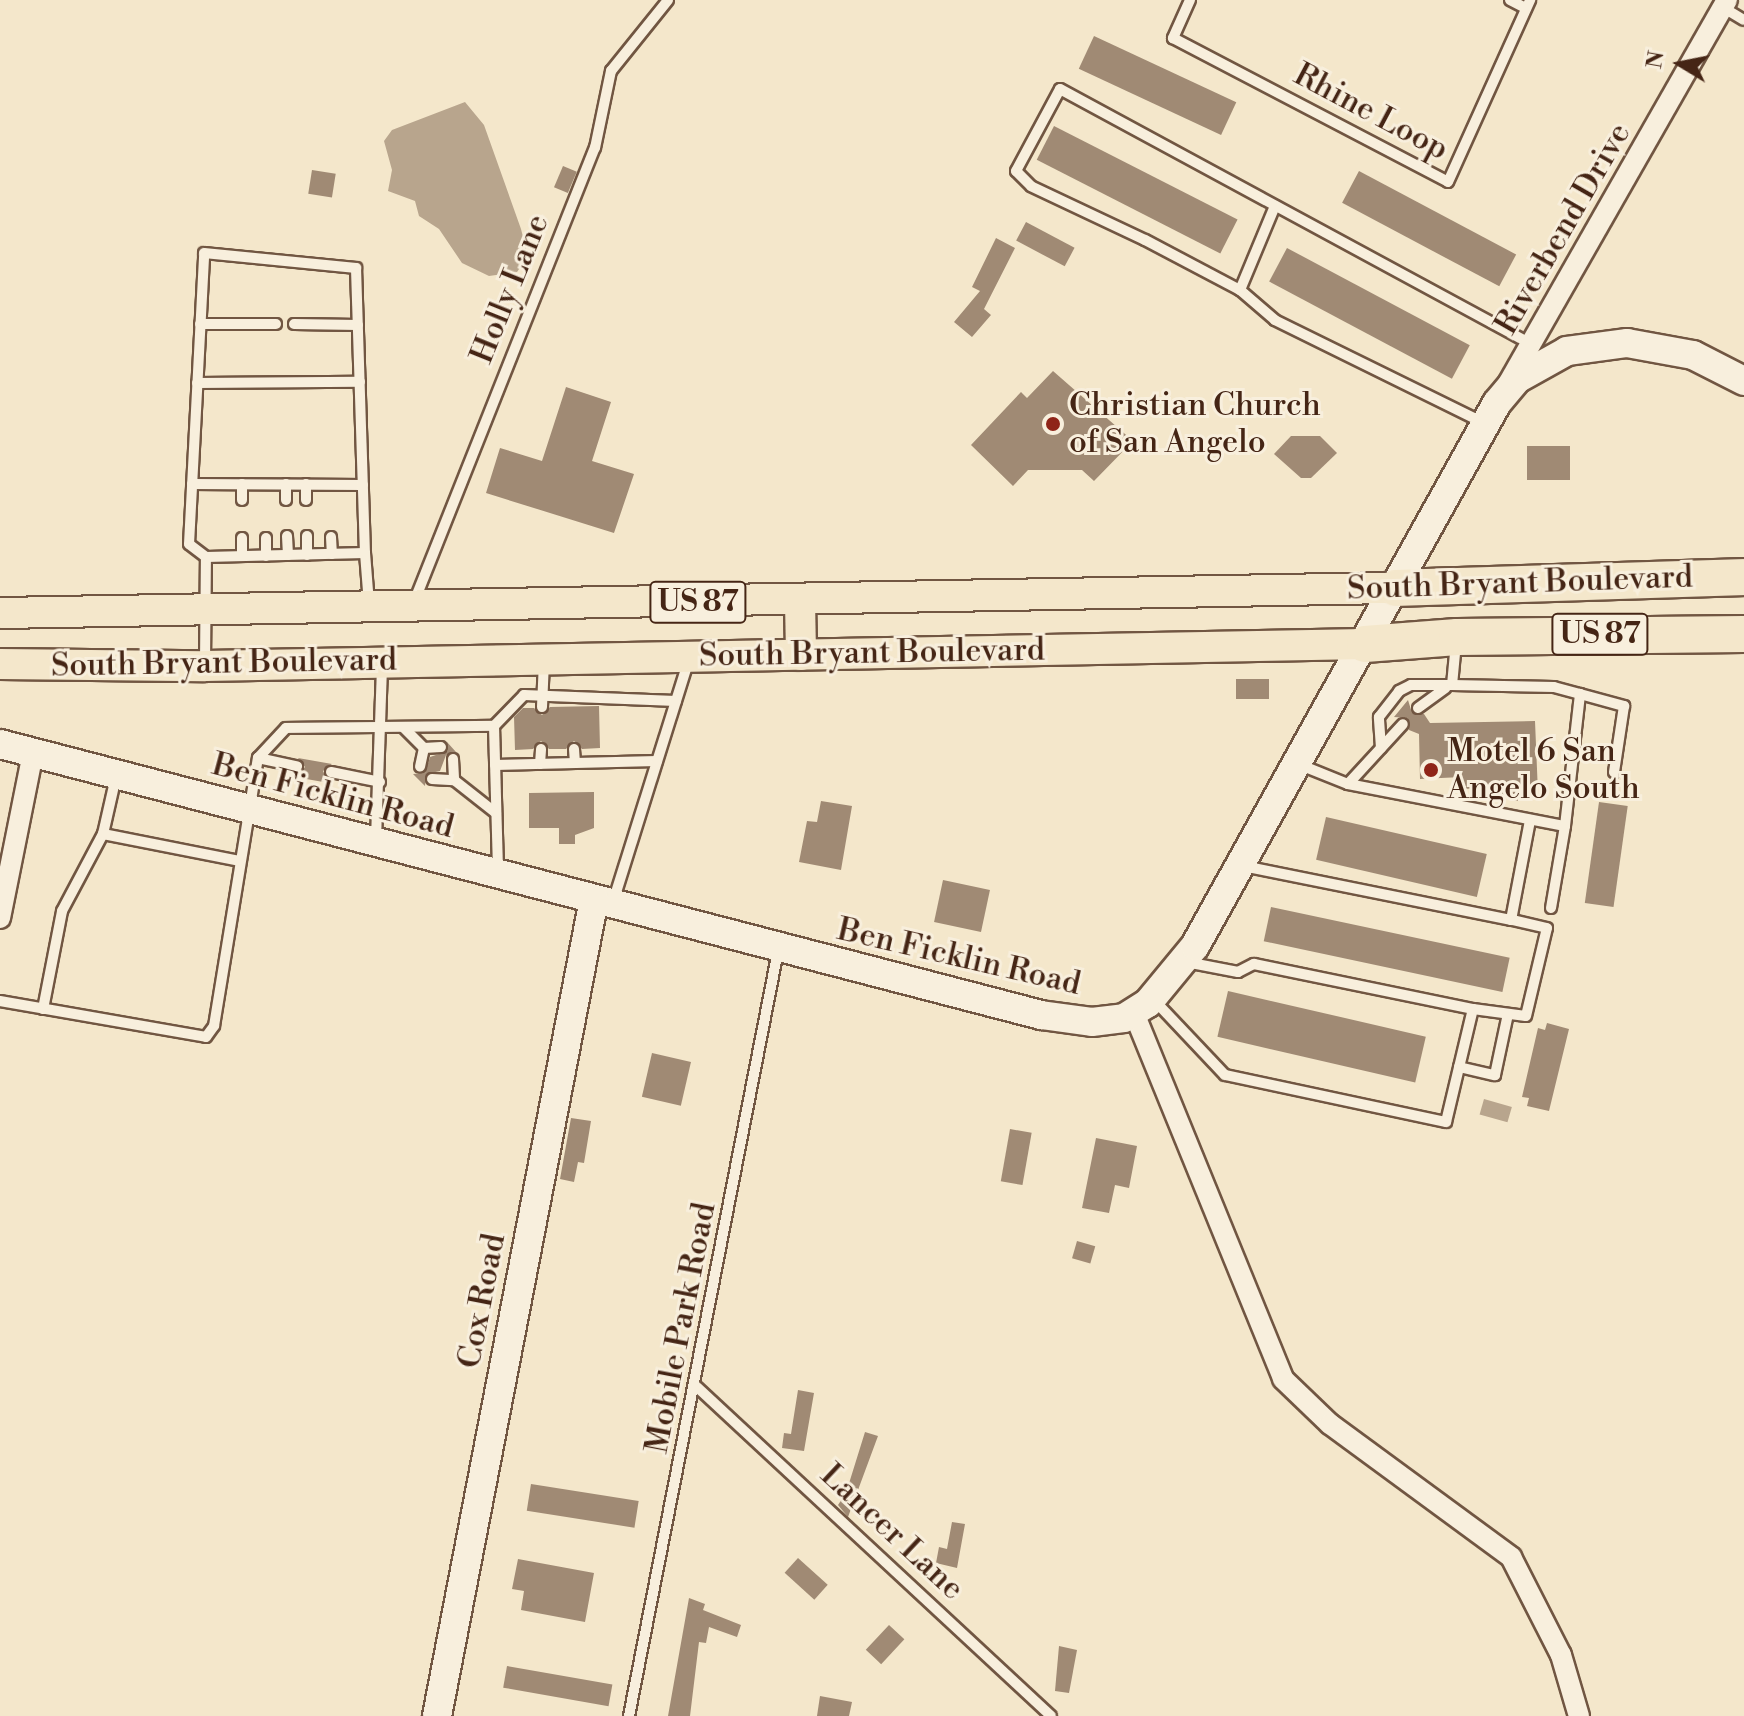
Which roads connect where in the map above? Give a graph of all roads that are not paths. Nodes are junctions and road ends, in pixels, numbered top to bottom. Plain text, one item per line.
1 (668, 0) edge
2 (1190, 0) edge
3 (1510, 0) edge
4 (1528, 4) edge
5 (1726, 4) edge
6 (1744, 20) edge
7 (1275, 206) junction
8 (1240, 290) junction
9 (200, 324) junction
10 (276, 324) dead end
11 (294, 324) dead end
12 (358, 325) junction
13 (1539, 352) junction
14 (1744, 381) edge
15 (360, 382) junction
16 (197, 383) junction
17 (1492, 414) junction
18 (192, 484) junction
19 (242, 484) junction
20 (265, 484) junction
21 (286, 484) junction
22 (306, 484) junction
23 (328, 484) junction
24 (363, 485) junction
25 (266, 499) dead end
26 (329, 499) dead end
27 (242, 500) dead end
28 (286, 500) dead end
29 (306, 500) dead end
30 (287, 536) dead end
31 (307, 536) dead end
32 (331, 537) dead end
33 (242, 538) dead end
34 (266, 538) dead end
35 (365, 553) junction
36 (332, 554) junction
37 (288, 555) junction
38 (307, 555) junction
39 (242, 556) junction
40 (266, 556) junction
41 (206, 557) junction
42 (1744, 577) edge
43 (1396, 588) junction
44 (800, 601) junction
45 (370, 608) junction
46 (412, 608) junction
47 (205, 610) junction
48 (0, 613) edge
49 (1744, 634) edge
50 (1457, 637) junction
51 (1365, 644) junction
52 (801, 655) junction
53 (690, 657) junction
54 (544, 659) junction
55 (382, 662) junction
56 (0, 664) edge
57 (205, 666) junction
58 (1452, 685) junction
59 (1580, 694) junction
60 (676, 701) junction
61 (542, 702) junction
62 (1418, 708) dead end
63 (1403, 724) dead end
64 (494, 726) junction
65 (384, 727) junction
66 (403, 727) junction
67 (0, 744) edge
68 (441, 747) dead end
69 (1381, 748) junction
70 (541, 749) dead end
71 (574, 749) dead end
72 (428, 752) junction
73 (33, 753) junction
74 (258, 758) junction
75 (453, 759) dead end
76 (657, 761) junction
77 (575, 763) junction
78 (540, 764) junction
79 (1298, 764) junction
80 (495, 765) junction
81 (297, 766) dead end
82 (420, 767) dead end
83 (443, 769) dead end
84 (331, 772) dead end
85 (1614, 772) dead end
86 (117, 775) junction
87 (432, 779) dead end
88 (454, 780) junction
89 (380, 782) junction
90 (1348, 784) junction
91 (247, 809) junction
92 (496, 813) junction
93 (1530, 820) junction
94 (1565, 826) junction
95 (103, 834) junction
96 (376, 843) junction
97 (239, 861) junction
98 (1243, 866) junction
99 (498, 875) junction
100 (603, 902) junction
101 (1551, 908) dead end
102 (0, 918) edge
103 (1511, 920) junction
104 (779, 949) junction
105 (1185, 961) junction
106 (0, 1001) edge
107 (1143, 1006) junction
108 (43, 1009) junction
109 (1473, 1009) junction
110 (1508, 1014) junction
111 (1459, 1067) junction
112 (697, 1387) junction
113 (437, 1716) edge
114 (629, 1716) edge
115 (1051, 1716) edge
116 (1579, 1716) edge

1 - 46 lane, Holly Lane
2 - 4 lane, Rhine Loop
3 - 4 lane
5 - 6 lane
5 - 13 street, Riverbend Drive
7 - 8 lane
7 - 8 lane
7 - 13 lane
8 - 17 lane
9 - 10 lane
9 - 12 lane
9 - 16 lane
11 - 12 lane
12 - 15 lane
13 - 14 street
13 - 17 street
15 - 16 lane
15 - 24 lane
16 - 18 lane
17 - 43 street
18 - 19 lane
18 - 41 lane
19 - 20 lane
19 - 27 lane
20 - 21 lane
20 - 25 lane
21 - 22 lane
21 - 28 lane
22 - 23 lane
22 - 29 lane
23 - 24 lane
23 - 26 lane
24 - 35 lane
30 - 37 lane
31 - 38 lane
32 - 36 lane
33 - 39 lane
34 - 40 lane
35 - 36 lane
35 - 45 lane
36 - 38 lane
37 - 38 lane
37 - 40 lane
39 - 40 lane
39 - 41 lane
41 - 47 lane
42 - 43 highway, South Bryant Boulevard / US 87
43 - 44 main road, South Bryant Boulevard / US 87
43 - 51 street
44 - 46 main road, South Bryant Boulevard / US 87
44 - 52 main road
45 - 46 main road, South Bryant Boulevard / US 87
45 - 47 main road, South Bryant Boulevard / US 87
47 - 48 main road, South Bryant Boulevard / US 87
47 - 57 lane
49 - 50 highway, South Bryant Boulevard / US 87
50 - 51 highway, South Bryant Boulevard / US 87
50 - 58 lane
51 - 52 main road, South Bryant Boulevard / US 87
51 - 79 street
52 - 53 main road, South Bryant Boulevard / US 87
53 - 54 main road, South Bryant Boulevard / US 87
53 - 60 lane
54 - 55 main road, South Bryant Boulevard / US 87
54 - 61 lane
55 - 57 main road, South Bryant Boulevard / US 87
55 - 65 lane
56 - 57 main road, South Bryant Boulevard / US 87
58 - 59 lane
58 - 62 lane
58 - 69 lane
59 - 85 lane
59 - 94 lane
60 - 61 lane
60 - 76 lane
61 - 64 lane
63 - 69 lane
64 - 66 lane
64 - 80 lane
65 - 66 lane
65 - 74 lane
65 - 89 lane
66 - 72 lane
67 - 73 street, Ben Ficklin Road
68 - 72 lane
69 - 90 lane
70 - 78 lane
71 - 77 lane
72 - 82 lane
73 - 86 street, Ben Ficklin Road
73 - 102 street
74 - 81 lane
74 - 91 lane
75 - 88 lane
76 - 77 lane
76 - 100 lane
77 - 78 lane
78 - 80 lane
79 - 90 lane
79 - 98 street
80 - 92 lane
83 - 88 lane
84 - 89 lane
86 - 91 street, Ben Ficklin Road
86 - 95 lane
87 - 88 lane
88 - 92 lane
89 - 96 lane
90 - 93 lane
91 - 96 street, Ben Ficklin Road
91 - 97 lane
92 - 99 lane
93 - 94 lane
93 - 103 lane
94 - 101 lane
95 - 97 lane
95 - 108 lane
96 - 99 street, Ben Ficklin Road
97 - 108 lane
98 - 103 lane
98 - 105 street
99 - 100 street, Ben Ficklin Road
100 - 104 street, Ben Ficklin Road
100 - 113 street, Cox Road
103 - 110 lane
104 - 107 street, Ben Ficklin Road
104 - 112 lane, Mobile Park Road
105 - 107 street
105 - 109 lane
106 - 108 lane
107 - 111 lane
107 - 116 street
109 - 110 lane
109 - 111 lane
110 - 111 lane
112 - 114 lane, Mobile Park Road
112 - 115 lane, Lancer Lane

